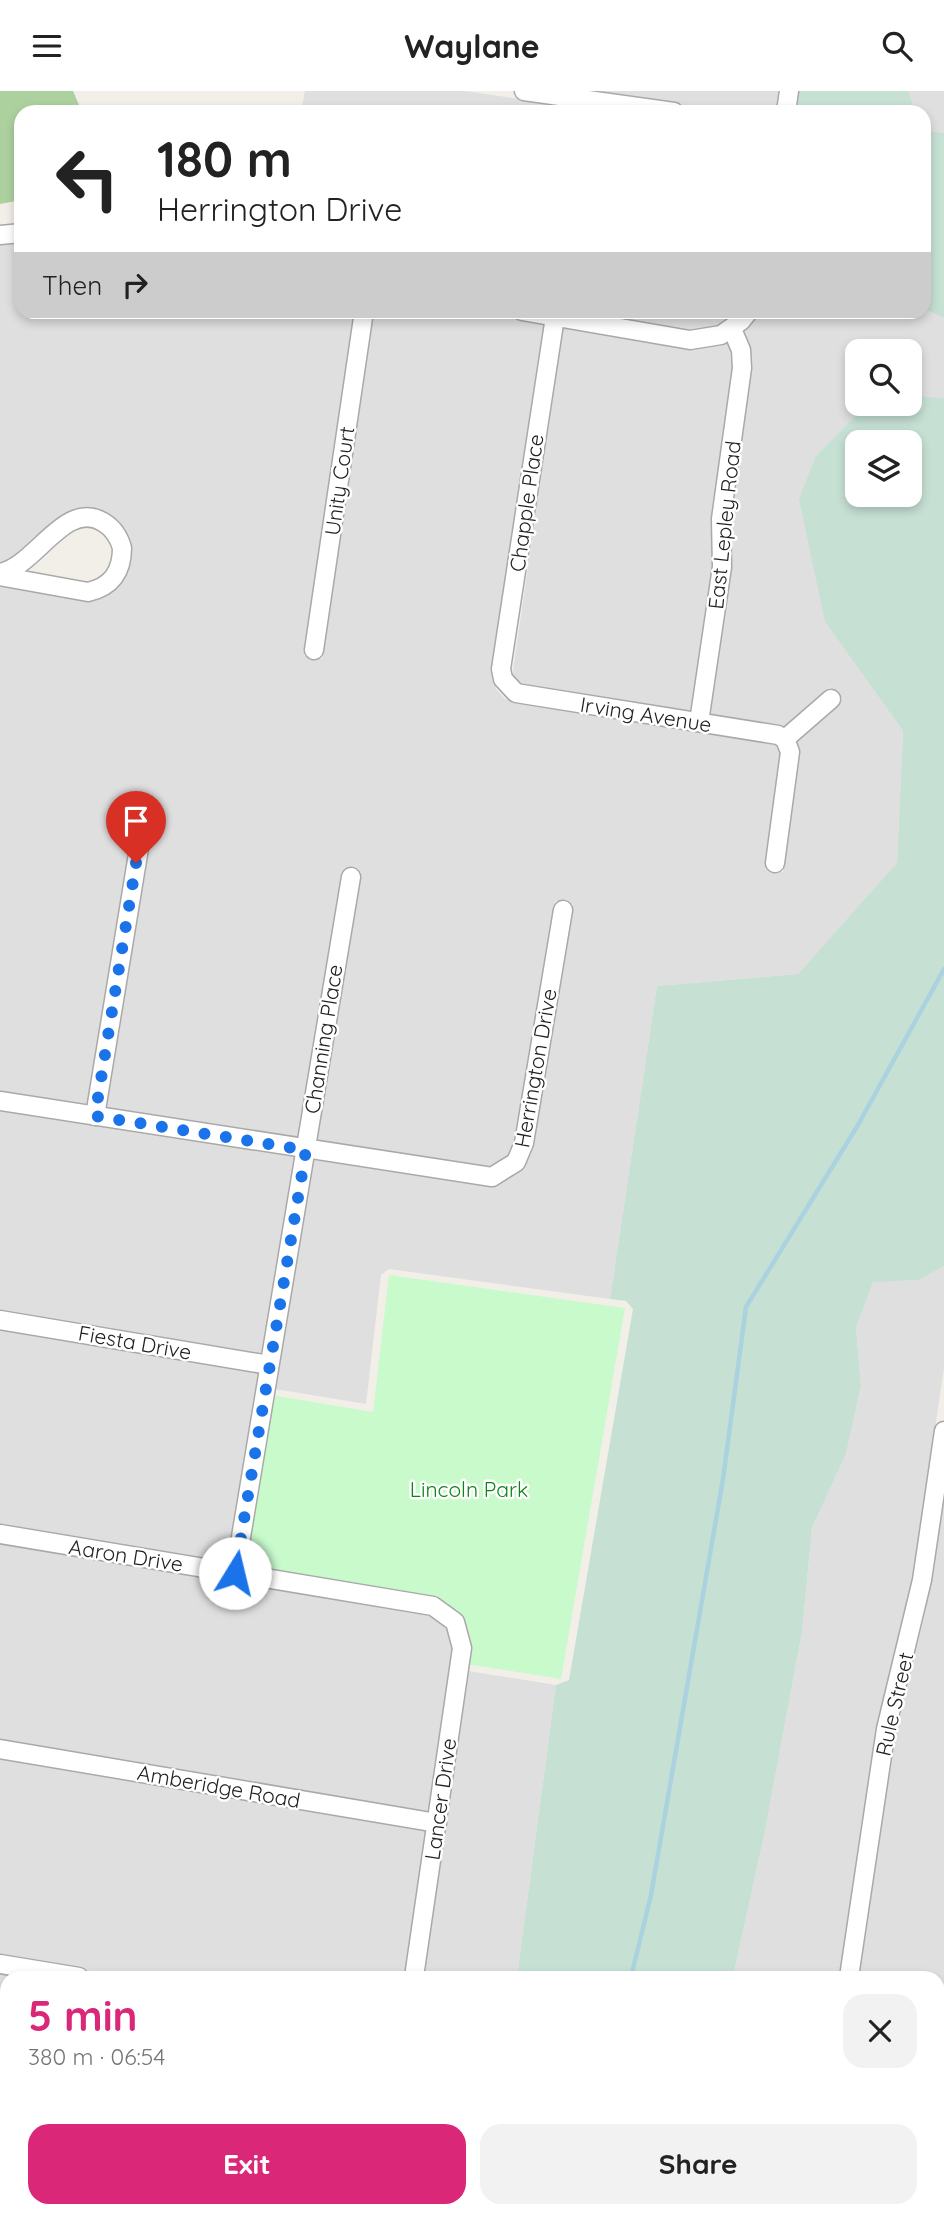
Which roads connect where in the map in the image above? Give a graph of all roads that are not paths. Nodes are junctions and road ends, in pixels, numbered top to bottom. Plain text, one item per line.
1 (524, 91) edge
2 (573, 94) edge
3 (635, 105) edge
4 (363, 319) edge
5 (555, 319) edge
6 (567, 319) edge
7 (741, 319) edge
8 (732, 329) junction
9 (0, 574) edge
10 (314, 650) dead end
11 (508, 688) joint
12 (831, 698) dead end
13 (699, 722) junction
14 (785, 740) junction
15 (140, 842) dead end
16 (775, 863) dead end
17 (351, 877) dead end
18 (563, 910) dead end
19 (0, 1101) edge
20 (95, 1116) junction
21 (306, 1150) junction
22 (0, 1320) edge
23 (269, 1365) junction
24 (944, 1431) edge
25 (0, 1534) edge
26 (235, 1573) junction
27 (454, 1622) joint
28 (0, 1749) edge
29 (437, 1822) junction
30 (0, 1964) edge
31 (43, 1971) edge
32 (415, 1971) edge
33 (850, 1971) edge

1 - 2 street
2 - 3 street
4 - 10 street, Unity Court
5 - 11 street, Chapple Place
6 - 8 street
7 - 8 street
8 - 13 street, East Lepley Road
9 - 9 street
11 - 13 street, Irving Avenue
12 - 14 street
13 - 14 street, Irving Avenue
14 - 16 street
15 - 20 street
17 - 21 street, Channing Place
18 - 21 street, Herrington Drive
19 - 20 street, Herrington Drive
20 - 21 street, Herrington Drive
21 - 23 street, Channing Place
22 - 23 street, Fiesta Drive
23 - 26 street, Channing Place
24 - 33 street, Rule Street
25 - 26 street, Aaron Drive
26 - 27 street, Aaron Drive
27 - 29 street, Lancer Drive
28 - 29 street, Amberidge Road
29 - 32 street, Lancer Drive
30 - 31 street

